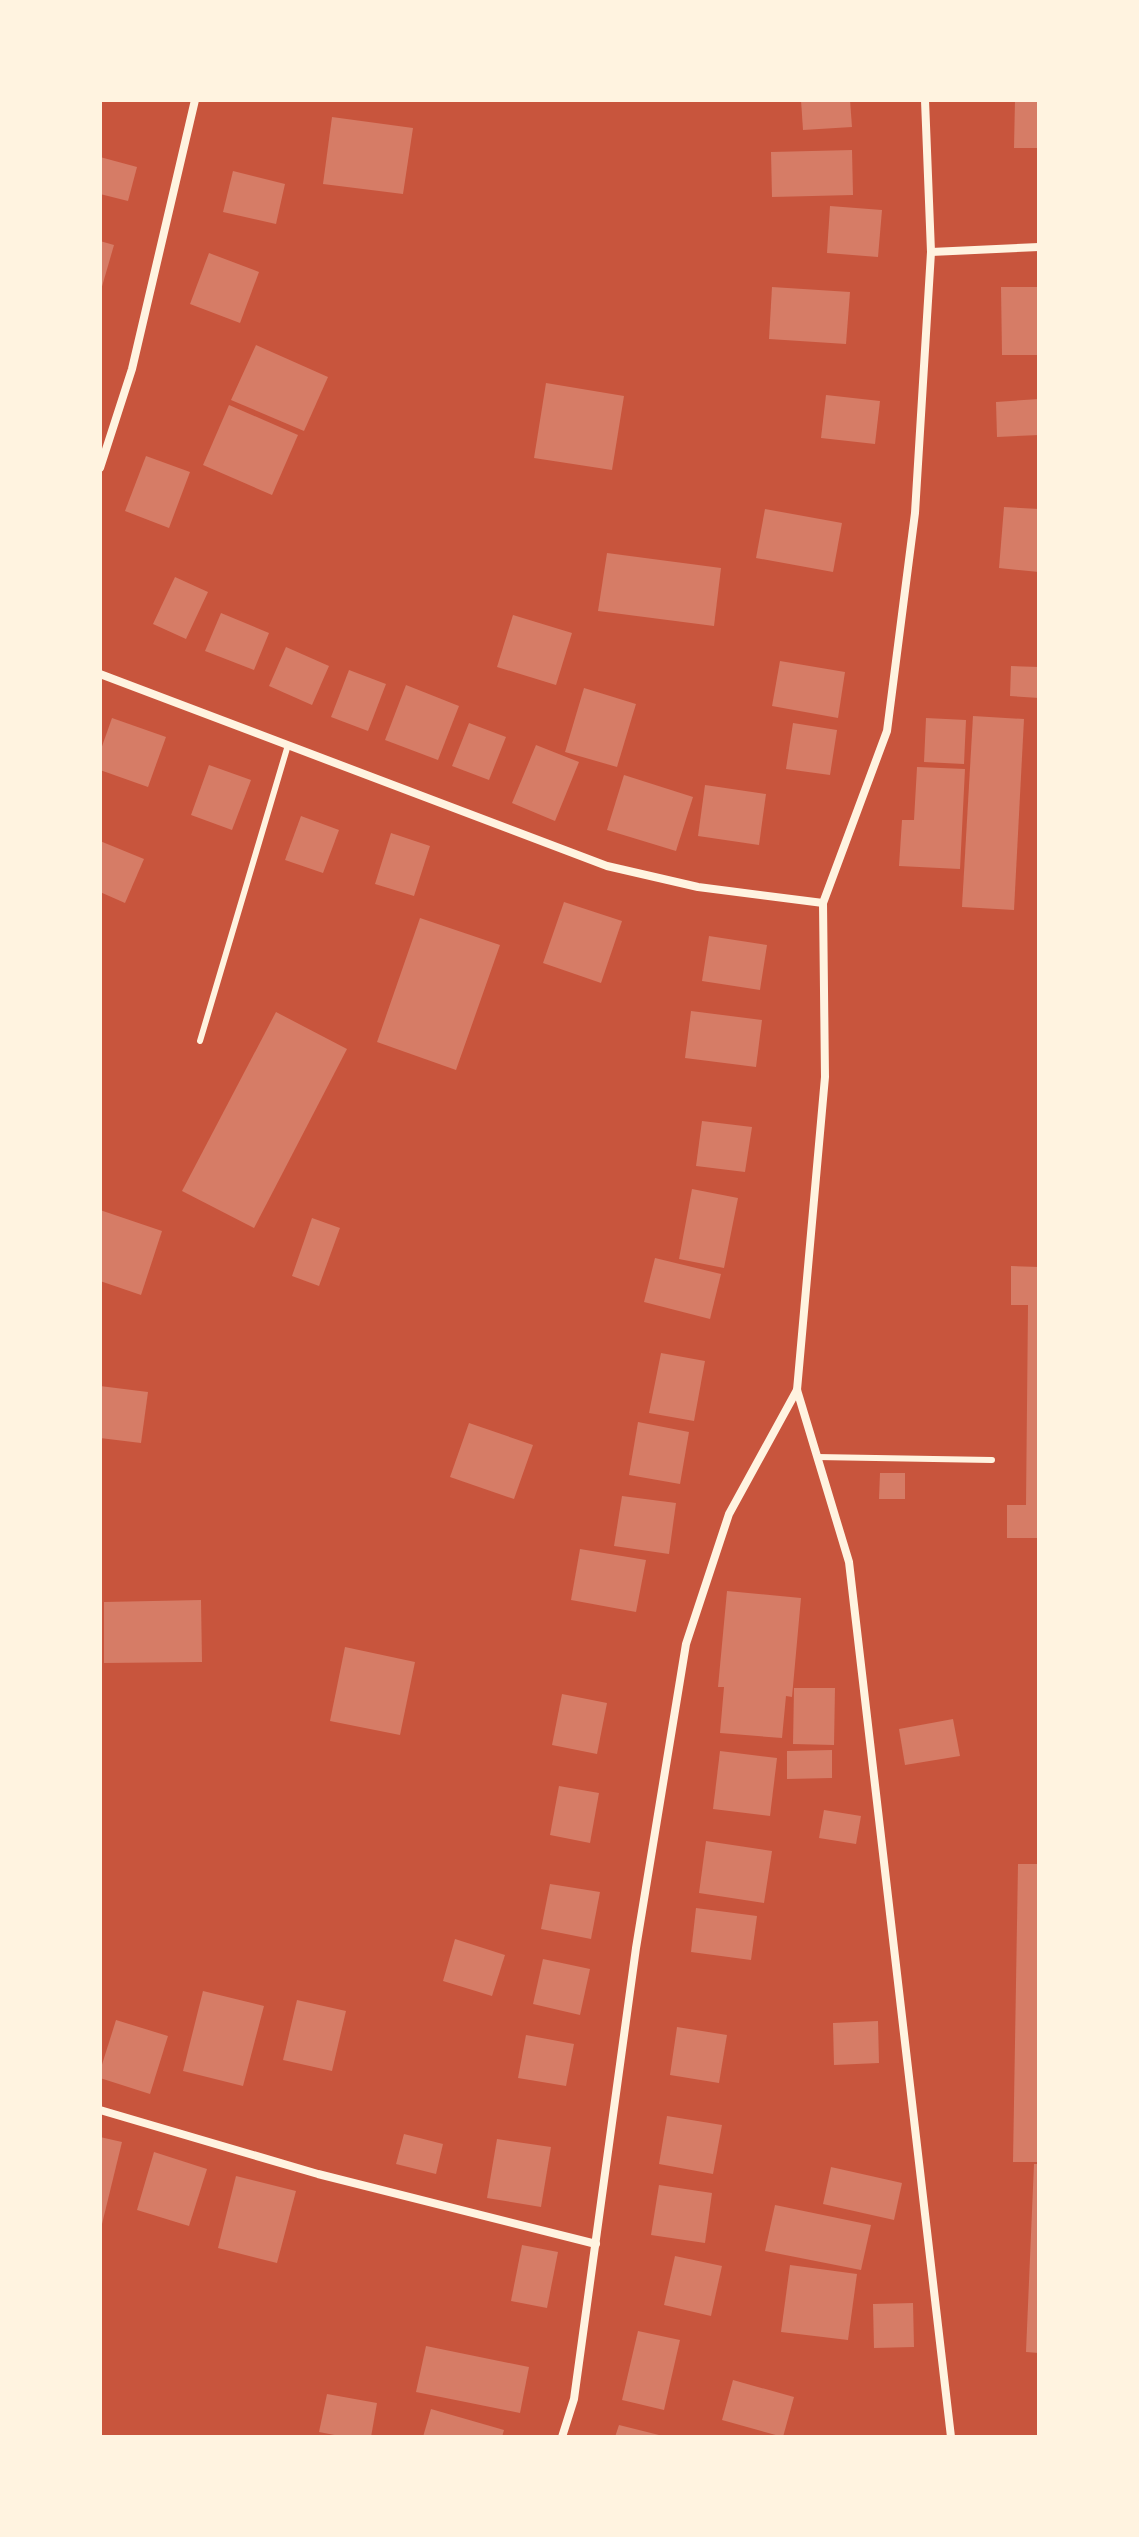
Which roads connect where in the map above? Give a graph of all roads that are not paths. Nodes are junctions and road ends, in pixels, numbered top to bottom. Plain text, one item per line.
1 (195, 100) edge
2 (925, 100) edge
3 (1039, 247) edge
4 (931, 252) junction
5 (100, 468) edge
6 (100, 674) edge
7 (288, 745) junction
8 (823, 903) junction
9 (200, 1041) dead end
10 (797, 1390) junction
11 (817, 1457) junction
12 (992, 1460) dead end
13 (100, 2110) edge
14 (596, 2244) junction
15 (562, 2437) edge
16 (951, 2437) edge

1 - 5 street
2 - 4 street
3 - 4 street
4 - 8 street
6 - 7 street
7 - 8 street
7 - 9 lane
8 - 10 street
10 - 11 street
10 - 14 street
11 - 12 lane
11 - 16 street
13 - 14 street
14 - 15 street

